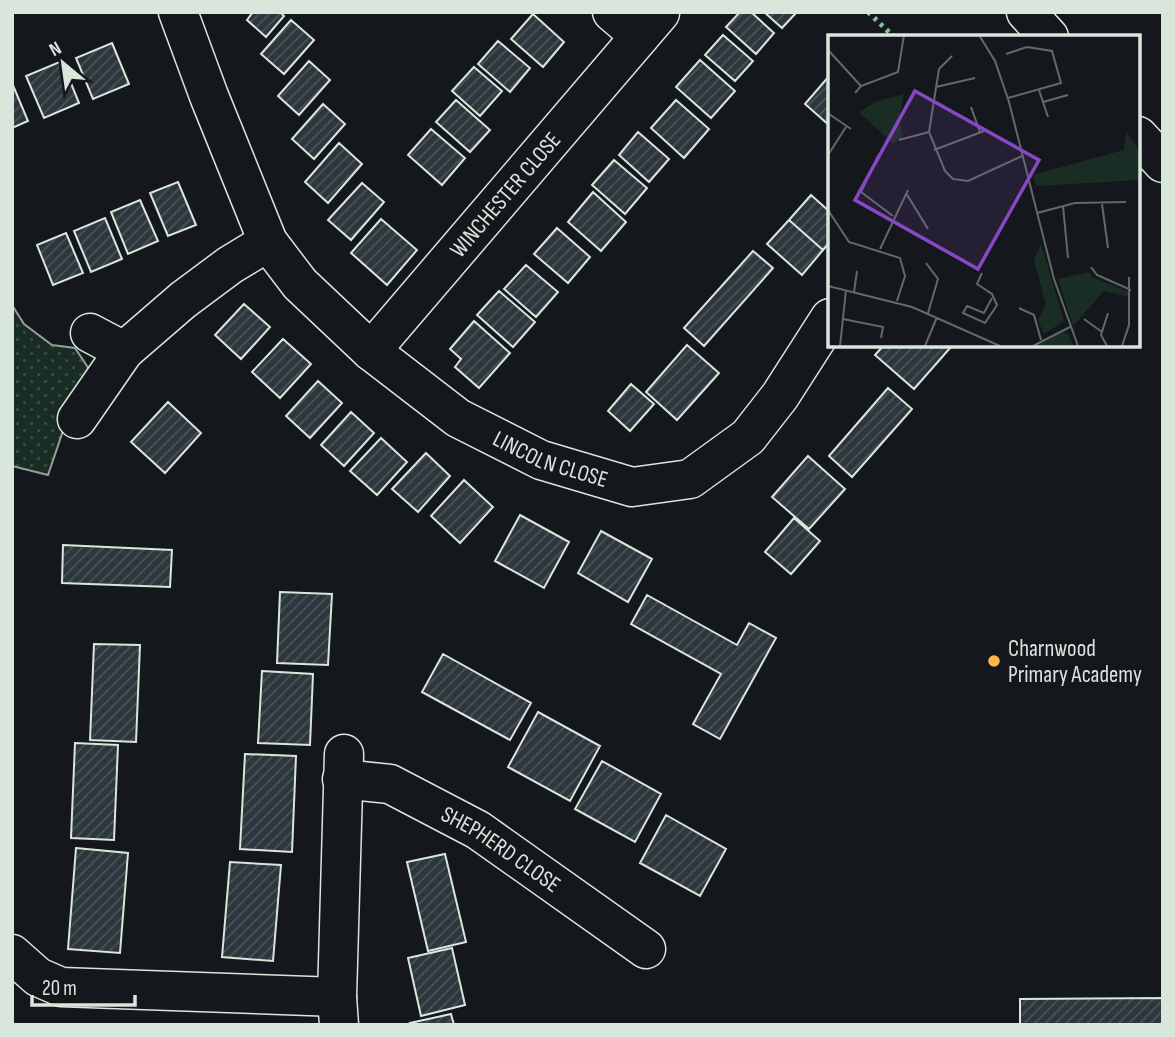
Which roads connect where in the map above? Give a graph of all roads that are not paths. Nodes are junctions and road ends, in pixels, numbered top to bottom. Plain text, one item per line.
1 (178, 12) edge
2 (637, 20) edge
3 (1140, 138) edge
4 (1163, 163) edge
5 (268, 242) junction
6 (828, 321) edge
7 (90, 333) dead end
8 (124, 351) junction
9 (371, 351) junction
10 (77, 419) dead end
11 (646, 949) dead end
12 (12, 954) edge
13 (338, 1011) edge

1 - 5 main road, LINCOLN CLOSE
2 - 9 main road, WINCHESTER CLOSE
3 - 4 main road
5 - 8 main road
5 - 9 main road, LINCOLN CLOSE
6 - 9 main road, LINCOLN CLOSE
7 - 8 main road
8 - 10 main road
11 - 13 main road, SHEPHERD CLOSE
12 - 13 main road

